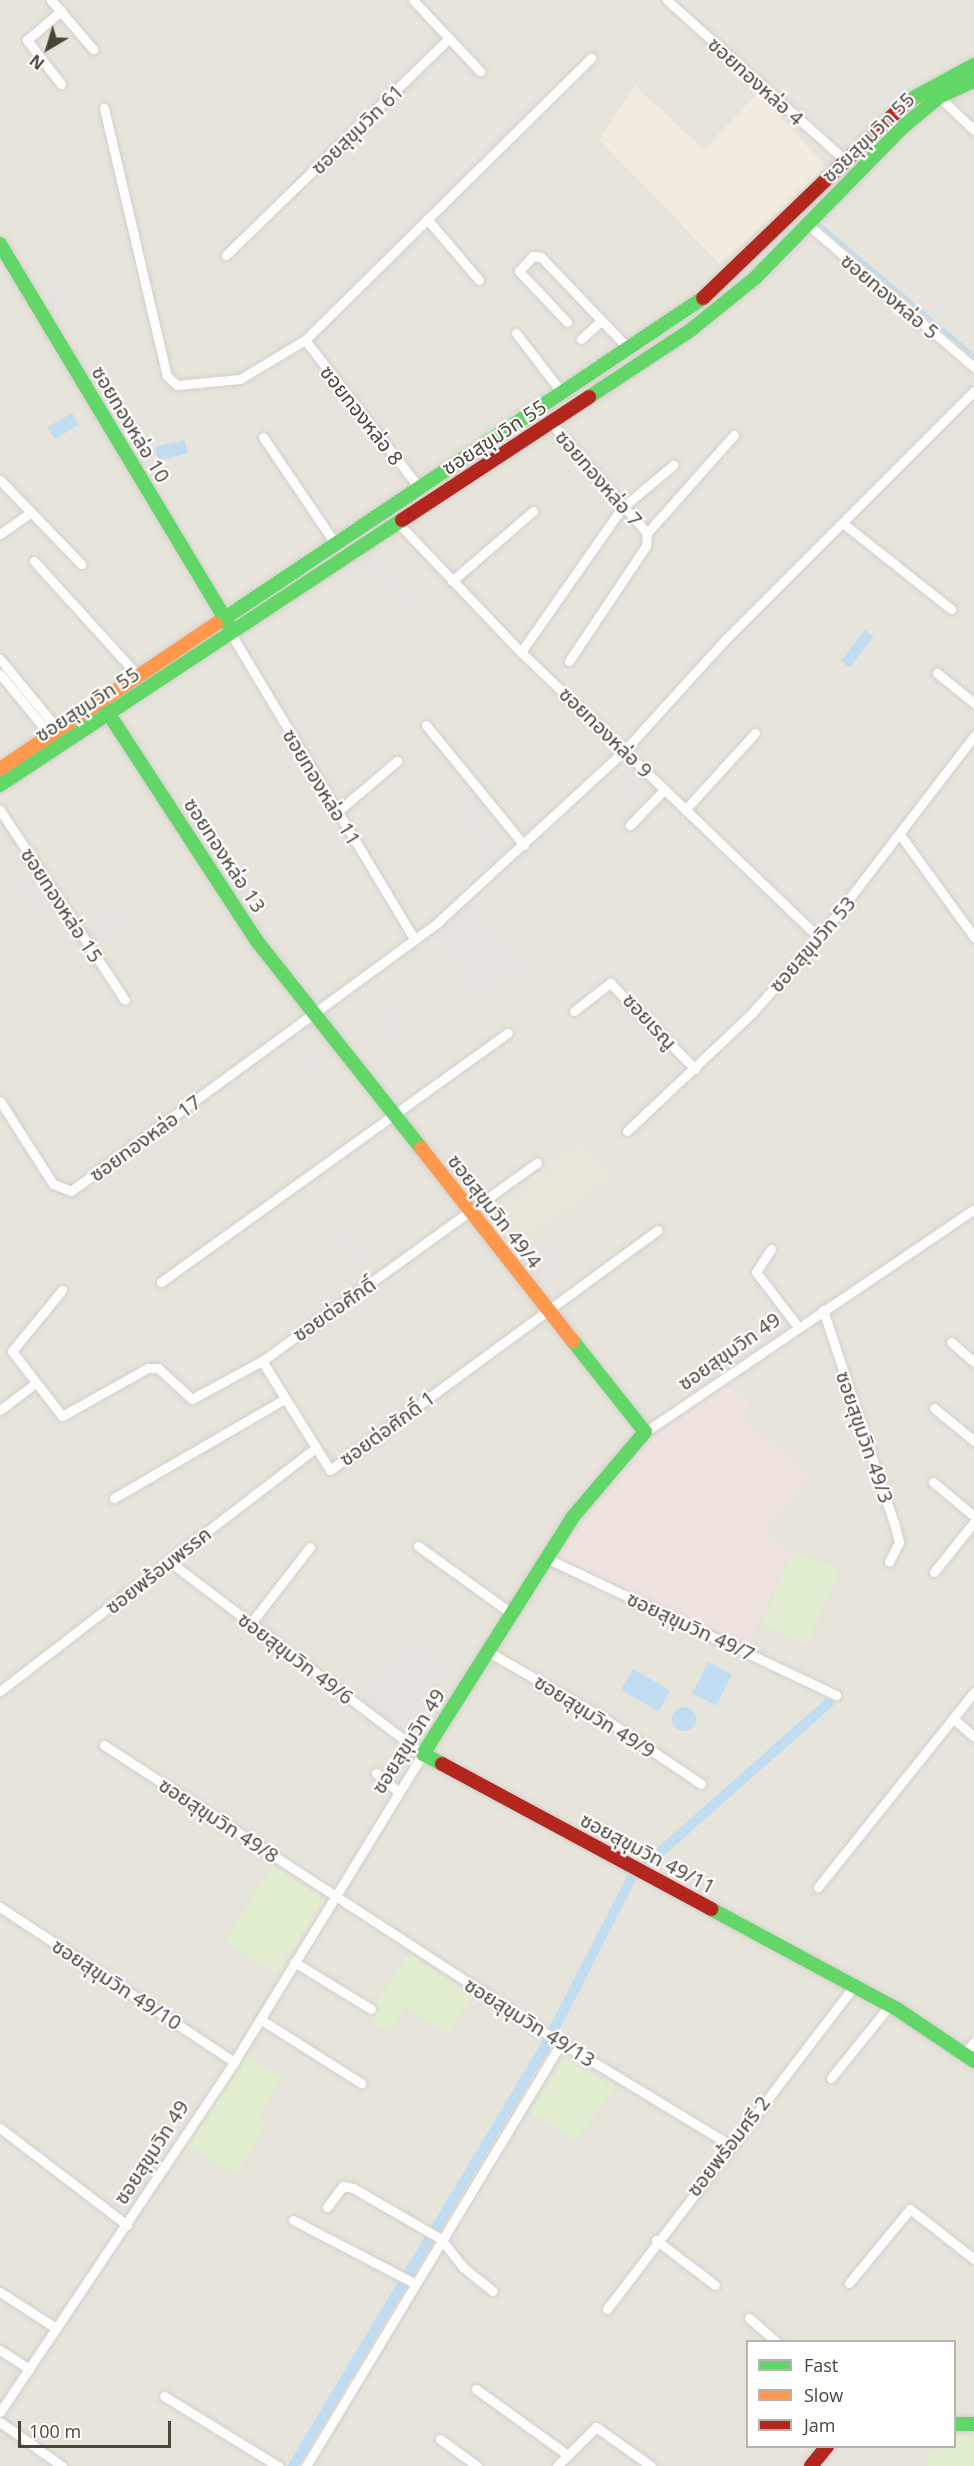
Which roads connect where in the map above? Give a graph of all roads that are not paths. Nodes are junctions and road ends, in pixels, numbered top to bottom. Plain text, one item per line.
1 (51, 0) edge
2 (413, 0) edge
3 (667, 0) edge
4 (61, 11) junction
5 (449, 38) junction
6 (93, 49) dead end
7 (591, 58) dead end
8 (974, 65) edge
9 (480, 71) dead end
10 (974, 81) edge
11 (61, 84) dead end
12 (927, 86) junction
13 (939, 98) junction
14 (105, 108) dead end
15 (974, 130) edge
16 (845, 160) junction
17 (858, 172) junction
18 (795, 212) junction
19 (427, 219) junction
20 (807, 224) junction
21 (1, 247) edge
22 (226, 255) dead end
23 (479, 280) dead end
24 (601, 321) junction
25 (567, 322) dead end
26 (516, 333) dead end
27 (581, 339) dead end
28 (305, 340) junction
29 (629, 349) junction
30 (974, 367) edge
31 (974, 391) edge
32 (562, 394) junction
33 (540, 408) junction
34 (574, 408) junction
35 (551, 423) junction
36 (735, 435) dead end
37 (263, 436) dead end
38 (672, 465) dead end
39 (0, 480) edge
40 (420, 489) junction
41 (429, 502) junction
42 (622, 508) junction
43 (389, 509) junction
44 (533, 511) dead end
45 (30, 513) junction
46 (398, 522) junction
47 (844, 524) junction
48 (647, 533) junction
49 (0, 534) edge
50 (336, 544) junction
51 (34, 561) dead end
52 (81, 564) dead end
53 (452, 581) junction
54 (951, 609) dead end
55 (229, 618) junction
56 (231, 634) junction
57 (521, 652) junction
58 (0, 659) edge
59 (569, 661) dead end
60 (937, 673) dead end
61 (0, 674) edge
62 (139, 677) junction
63 (974, 703) edge
64 (106, 707) junction
65 (426, 725) dead end
66 (55, 733) junction
67 (755, 733) dead end
68 (974, 736) edge
69 (627, 749) junction
70 (396, 761) dead end
71 (0, 769) edge
72 (0, 785) edge
73 (665, 789) junction
74 (0, 810) edge
75 (685, 810) junction
76 (337, 812) junction
77 (630, 825) dead end
78 (901, 836) junction
79 (524, 845) junction
80 (974, 937) edge
81 (819, 938) junction
82 (414, 939) junction
83 (125, 1000) dead end
84 (574, 1011) dead end
85 (315, 1013) junction
86 (508, 1033) dead end
87 (695, 1070) junction
88 (0, 1101) edge
89 (394, 1113) junction
90 (627, 1131) dead end
91 (537, 1163) dead end
92 (974, 1209) edge
93 (471, 1211) junction
94 (658, 1230) dead end
95 (771, 1249) dead end
96 (161, 1282) dead end
97 (62, 1290) dead end
98 (549, 1310) junction
99 (823, 1310) junction
100 (798, 1327) junction
101 (951, 1342) dead end
102 (262, 1361) junction
103 (974, 1362) edge
104 (33, 1385) junction
105 (285, 1399) junction
106 (934, 1408) dead end
107 (0, 1410) edge
108 (645, 1432) junction
109 (974, 1441) edge
110 (315, 1448) junction
111 (933, 1482) dead end
112 (114, 1498) dead end
113 (974, 1516) edge
114 (974, 1522) edge
115 (418, 1546) dead end
116 (310, 1547) dead end
117 (546, 1558) junction
118 (170, 1562) junction
119 (889, 1562) dead end
120 (934, 1572) dead end
121 (511, 1613) junction
122 (251, 1623) junction
123 (487, 1651) junction
124 (0, 1691) edge
125 (974, 1692) edge
126 (836, 1695) dead end
127 (953, 1718) junction
128 (974, 1737) edge
129 (104, 1745) dead end
130 (423, 1754) junction
131 (376, 1773) dead end
132 (701, 1784) dead end
133 (399, 1792) junction
134 (818, 1887) dead end
135 (335, 1895) junction
136 (0, 1907) edge
137 (294, 1962) junction
138 (854, 1986) junction
139 (890, 2005) junction
140 (371, 2009) dead end
141 (260, 2019) junction
142 (974, 2042) edge
143 (561, 2043) junction
144 (969, 2058) edge
145 (234, 2061) junction
146 (831, 2078) dead end
147 (361, 2083) dead end
148 (0, 2128) edge
149 (729, 2144) junction
150 (327, 2206) dead end
151 (293, 2220) dead end
152 (127, 2225) junction
153 (441, 2239) junction
154 (656, 2240) junction
155 (974, 2259) edge
156 (414, 2283) junction
157 (849, 2283) dead end
158 (715, 2285) dead end
159 (493, 2291) dead end
160 (0, 2292) edge
161 (607, 2309) dead end
162 (750, 2318) dead end
163 (56, 2328) junction
164 (775, 2340) edge
165 (0, 2350) edge
166 (29, 2369) junction
167 (477, 2389) dead end
168 (164, 2396) dead end
169 (0, 2412) edge
170 (0, 2422) edge
171 (956, 2424) edge
172 (974, 2424) edge
173 (440, 2439) dead end
174 (825, 2448) edge
175 (566, 2454) junction
176 (62, 2466) edge
177 (278, 2466) edge
178 (306, 2466) edge
179 (477, 2466) edge
180 (556, 2466) edge
181 (651, 2466) edge
182 (811, 2466) edge

1 - 4 street
2 - 5 street
3 - 16 street, ซอยทองหล่อ 4
4 - 6 street
4 - 11 street
5 - 9 street
5 - 22 street, ซอยสุขุมวิท 61
7 - 19 street
8 - 12 main road, ซอยสุขุมวิท 55
10 - 13 main road, ซอยสุขุมวิท 55
12 - 13 main road
12 - 16 main road, ซอยสุขุมวิท 55
13 - 15 street
13 - 17 main road, ซอยสุขุมวิท 55
14 - 28 street
16 - 17 main road
16 - 18 main road, ซอยสุขุมวิท 55
17 - 20 main road, ซอยสุขุมวิท 55
18 - 20 main road
18 - 29 main road, ซอยสุขุมวิท 55
19 - 23 street
19 - 28 street
20 - 30 street, ซอยทองหล่อ 5
20 - 34 main road, ซอยสุขุมวิท 55
21 - 55 main road, ซอยทองหล่อ 10
24 - 25 street
24 - 27 street
24 - 29 street
26 - 32 street
28 - 40 street, ซอยทองหล่อ 8
29 - 32 main road, ซอยสุขุมวิท 55
31 - 47 street
32 - 33 main road, ซอยสุขุมวิท 55
32 - 34 main road
33 - 35 main road
33 - 40 main road, ซอยสุขุมวิท 55
34 - 35 main road, ซอยสุขุมวิท 55
35 - 41 main road, ซอยสุขุมวิท 55
35 - 42 street, ซอยทองหล่อ 7
36 - 48 street
37 - 50 street
38 - 42 street
39 - 45 street
40 - 41 main road
40 - 43 main road, ซอยสุขุมวิท 55
41 - 46 main road, ซอยสุขุมวิท 55
42 - 48 street, ซอยทองหล่อ 7
42 - 57 street
43 - 46 main road
43 - 50 main road, ซอยสุขุมวิท 55
44 - 53 street
45 - 49 street
45 - 52 street
46 - 53 street, ซอยทองหล่อ 9
46 - 56 main road, ซอยสุขุมวิท 55
47 - 54 street
47 - 69 street
48 - 59 street
50 - 55 main road, ซอยสุขุมวิท 55
51 - 62 street
53 - 57 street, ซอยทองหล่อ 9
55 - 56 main road
55 - 62 main road, ซอยสุขุมวิท 55
56 - 64 main road, ซอยสุขุมวิท 55
56 - 76 street, ซอยทองหล่อ 11
57 - 69 street, ซอยทองหล่อ 9
58 - 66 street
60 - 63 street
61 - 66 street
62 - 64 main road, ซอยสุขุมวิท 55
64 - 66 main road, ซอยสุขุมวิท 55
64 - 72 main road, ซอยสุขุมวิท 55
64 - 85 main road, ซอยทองหล่อ 13
65 - 79 street
66 - 71 main road, ซอยสุขุมวิท 55
67 - 75 street
68 - 78 street, ซอยสุขุมวิท 53
69 - 73 street, ซอยทองหล่อ 9
69 - 79 street
70 - 76 street
73 - 75 street, ซอยทองหล่อ 9
73 - 77 street
74 - 83 street, ซอยทองหล่อ 15
75 - 81 street, ซอยทองหล่อ 9
76 - 82 street, ซอยทองหล่อ 11
78 - 80 street
78 - 81 street, ซอยสุขุมวิท 53
79 - 82 street
81 - 87 street, ซอยสุขุมวิท 53
82 - 85 street
84 - 87 street, ซอยเรณู
85 - 88 street, ซอยทองหล่อ 17
85 - 89 main road, ซอยสุขุมวิท 49/4
86 - 89 street
87 - 90 street, ซอยสุขุมวิท 53
89 - 93 main road, ซอยสุขุมวิท 49/4
89 - 96 street
91 - 93 street, ซอยต่อศักดิ์
92 - 99 street, ซอยสุขุมวิท 49
93 - 98 main road, ซอยสุขุมวิท 49/4
93 - 102 street, ซอยต่อศักดิ์
94 - 98 street
95 - 100 street
97 - 104 street
98 - 108 main road, ซอยสุขุมวิท 49/4
98 - 110 street, ซอยต่อศักดิ์ 1
99 - 100 street, ซอยสุขุมวิท 49
99 - 119 street, ซอยสุขุมวิท 49/3
100 - 108 street, ซอยสุขุมวิท 49
101 - 103 street
102 - 104 street, ซอยต่อศักดิ์
102 - 105 street, ซอยต่อศักดิ์ 1
104 - 107 street
105 - 110 street, ซอยต่อศักดิ์ 1
105 - 112 street
106 - 109 street
108 - 117 main road, ซอยสุขุมวิท 49
110 - 118 street, ซอยพร้อมพรรค
111 - 113 street
114 - 120 street
115 - 121 street
116 - 122 street
117 - 121 main road, ซอยสุขุมวิท 49
117 - 126 street, ซอยสุขุมวิท 49/7
118 - 122 street, ซอยสุขุมวิท 49/6
118 - 124 street, ซอยพร้อมพรรค
121 - 123 main road, ซอยสุขุมวิท 49
122 - 130 street, ซอยสุขุมวิท 49/6
123 - 130 main road, ซอยสุขุมวิท 49
123 - 132 street, ซอยสุขุมวิท 49/9
125 - 127 street
127 - 128 street
127 - 134 street
129 - 135 street, ซอยสุขุมวิท 49/8
130 - 133 street, ซอยสุขุมวิท 49
130 - 138 main road, ซอยสุขุมวิท 49/11
131 - 133 street
133 - 135 street, ซอยสุขุมวิท 49
135 - 137 street, ซอยสุขุมวิท 49
135 - 143 street, ซอยสุขุมวิท 49/13
136 - 145 street, ซอยสุขุมวิท 49/10
137 - 140 street
137 - 141 street, ซอยสุขุมวิท 49
138 - 139 main road, ซอยสุขุมวิท 49/11
138 - 149 street, ซอยพร้อมศรี 2
139 - 144 main road, ซอยสุขุมวิท 49/11
139 - 146 street
141 - 145 street, ซอยสุขุมวิท 49
141 - 147 street
142 - 144 street
143 - 149 street, ซอยสุขุมวิท 49/13
143 - 153 street
145 - 152 street, ซอยสุขุมวิท 49
148 - 152 street
149 - 154 street, ซอยพร้อมศรี 2
150 - 153 street
151 - 156 street
152 - 163 street, ซอยสุขุมวิท 49
153 - 156 street
153 - 159 street
154 - 158 street
154 - 161 street, ซอยพร้อมศรี 2
155 - 157 street
156 - 178 street
160 - 163 street
162 - 164 street
163 - 166 street, ซอยสุขุมวิท 49
165 - 166 street
166 - 169 street, ซอยสุขุมวิท 49
167 - 175 street
168 - 177 street
170 - 176 street
171 - 172 main road
173 - 179 street
174 - 182 main road
175 - 180 street
175 - 181 street

